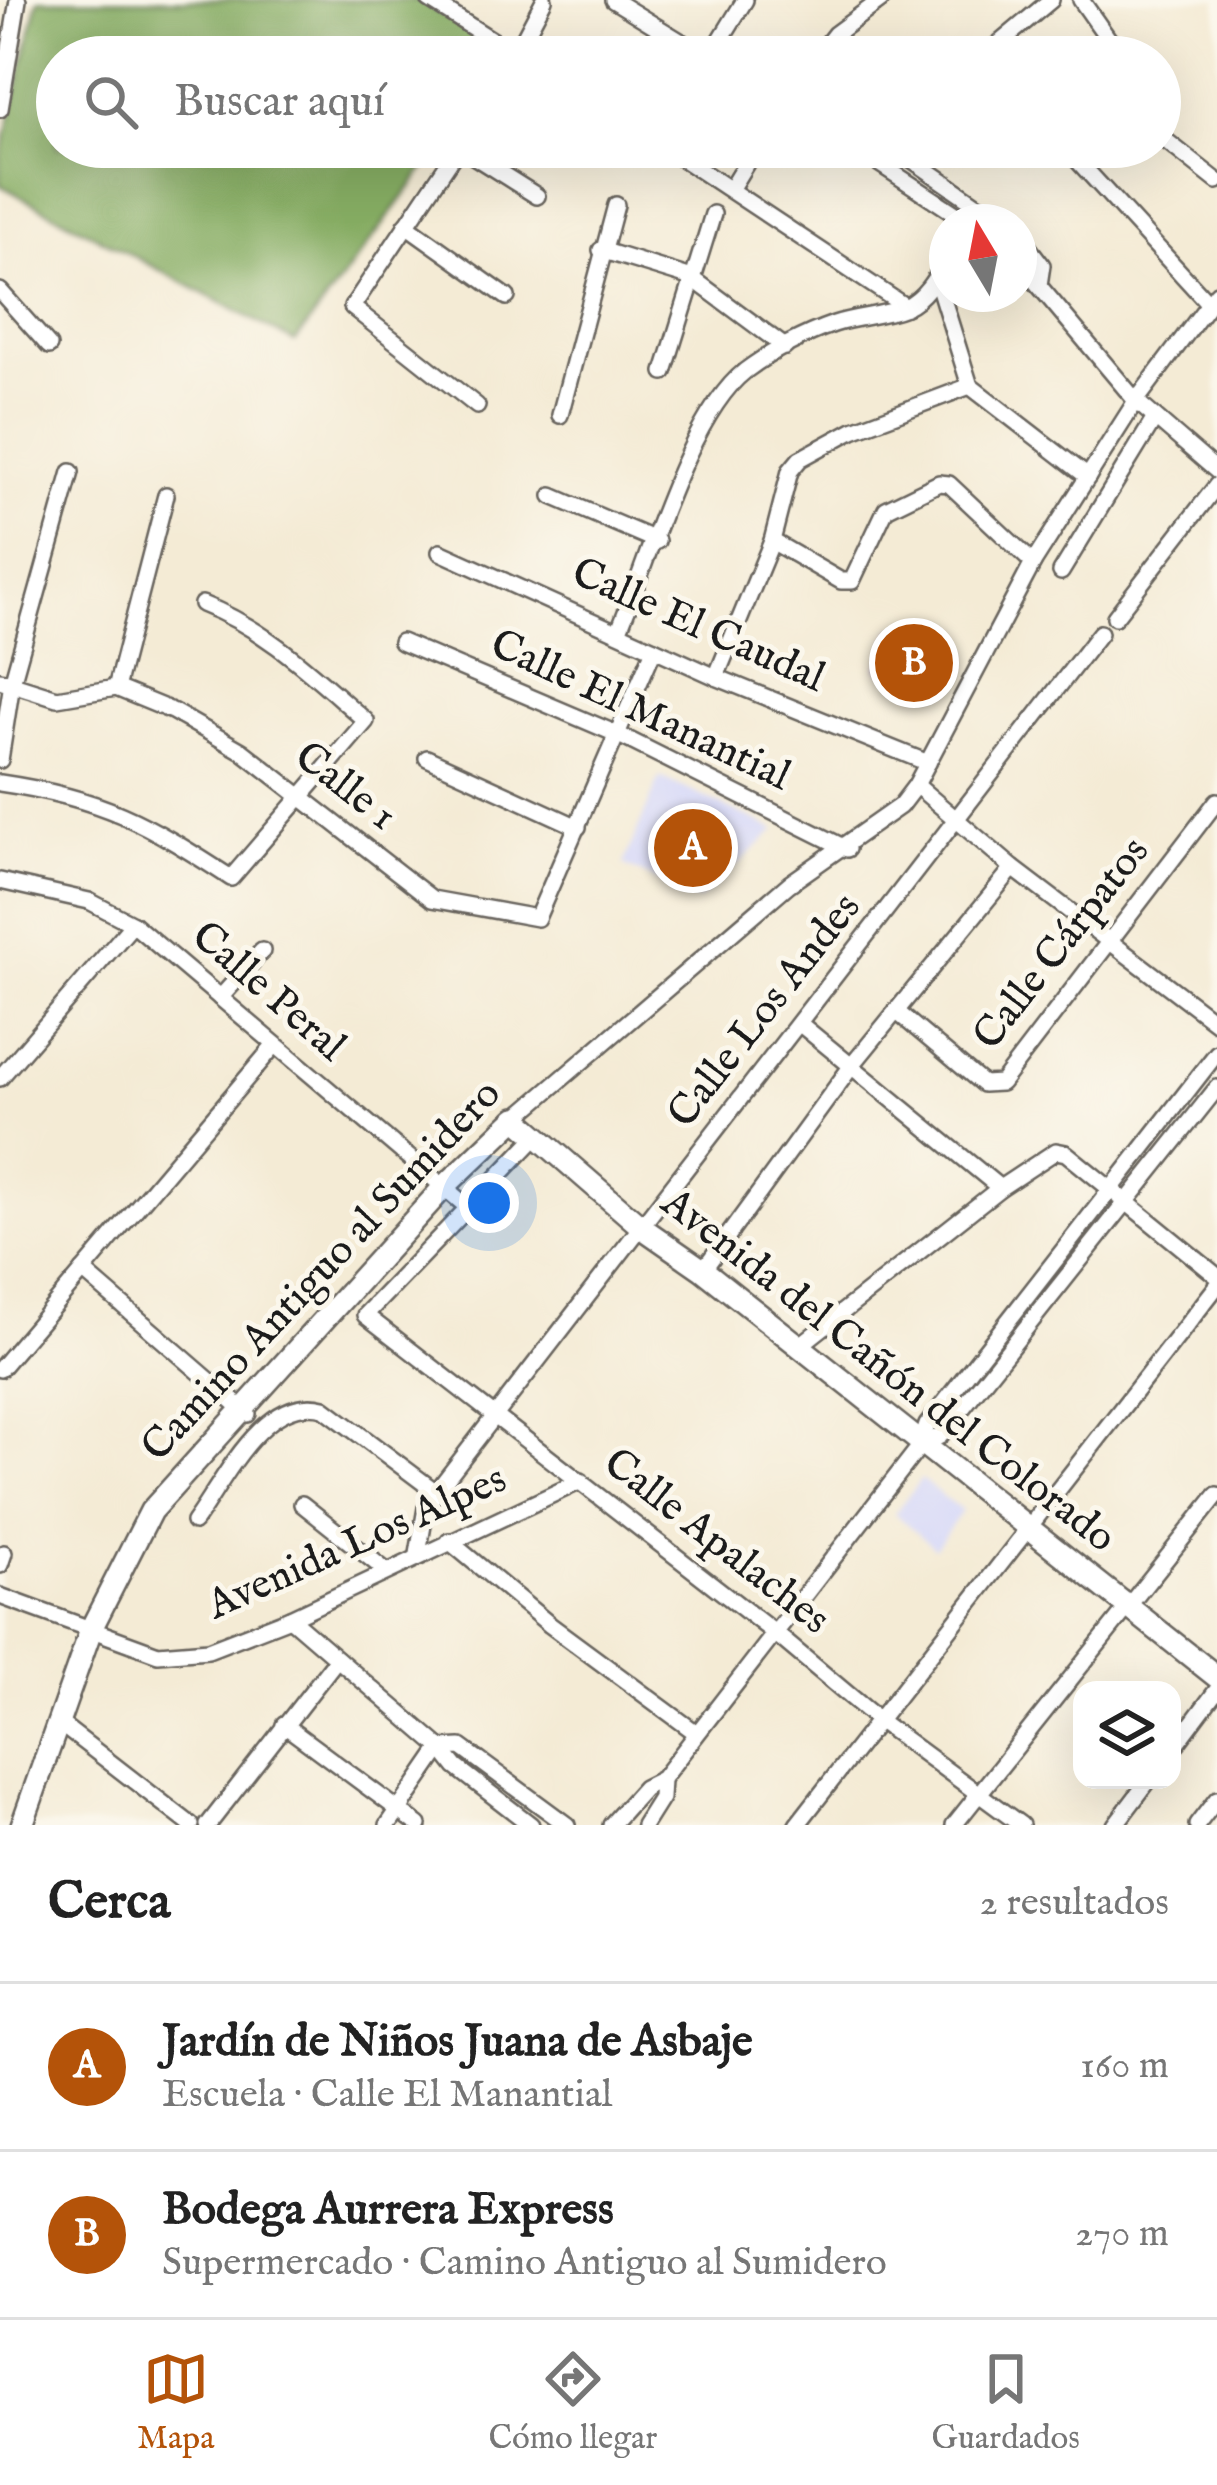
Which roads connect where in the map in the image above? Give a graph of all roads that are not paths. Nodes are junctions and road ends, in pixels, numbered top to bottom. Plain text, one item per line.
1 (19, 0) edge
2 (429, 0) edge
3 (544, 0) edge
4 (613, 0) edge
5 (745, 0) edge
6 (881, 0) edge
7 (1051, 0) edge
8 (1081, 0) edge
9 (635, 6) edge
10 (0, 14) edge
11 (14, 27) junction
12 (485, 36) edge
13 (526, 36) edge
14 (678, 36) edge
15 (722, 36) edge
16 (834, 36) edge
17 (1008, 36) edge
18 (1106, 36) edge
19 (0, 105) edge
20 (1181, 153) edge
21 (445, 168) edge
22 (492, 168) edge
23 (699, 168) edge
24 (743, 168) edge
25 (896, 168) edge
26 (924, 168) edge
27 (1098, 168) edge
28 (1217, 181) edge
29 (731, 188) junction
30 (537, 196) dead end
31 (944, 204) edge
32 (976, 204) edge
33 (616, 206) dead end
34 (713, 214) dead end
35 (406, 225) junction
36 (601, 250) junction
37 (1037, 259) edge
38 (692, 278) junction
39 (1037, 283) edge
40 (929, 284) edge
41 (1039, 285) junction
42 (0, 291) edge
43 (507, 297) dead end
44 (1213, 298) edge
45 (906, 307) junction
46 (947, 312) edge
47 (49, 346) dead end
48 (784, 347) junction
49 (664, 372) dead end
50 (970, 386) junction
51 (1136, 401) junction
52 (477, 406) dead end
53 (560, 415) dead end
54 (1155, 418) junction
55 (1217, 471) edge
56 (71, 472) dead end
57 (1088, 477) junction
58 (1217, 485) edge
59 (166, 495) dead end
60 (552, 496) dead end
61 (657, 541) junction
62 (772, 542) junction
63 (440, 552) dead end
64 (1034, 563) junction
65 (1061, 572) dead end
66 (202, 604) dead end
67 (1115, 617) dead end
68 (618, 632) junction
69 (1100, 633) dead end
70 (401, 642) dead end
71 (654, 649) junction
72 (716, 677) junction
73 (6, 681) edge
74 (116, 688) junction
75 (619, 735) junction
76 (427, 758) dead end
77 (0, 760) edge
78 (928, 763) junction
79 (0, 783) edge
80 (916, 785) junction
81 (300, 801) junction
82 (1217, 801) edge
83 (958, 822) junction
84 (578, 827) junction
85 (847, 848) junction
86 (1013, 868) junction
87 (0, 881) edge
88 (134, 924) junction
89 (1111, 944) junction
90 (262, 951) dead end
91 (220, 998) junction
92 (896, 1011) junction
93 (799, 1023) junction
94 (1217, 1023) edge
95 (274, 1046) junction
96 (1217, 1053) edge
97 (853, 1064) junction
98 (0, 1078) edge
99 (1217, 1088) edge
100 (516, 1118) junction
101 (536, 1138) junction
102 (443, 1188) junction
103 (1000, 1188) junction
104 (1111, 1191) junction
105 (1126, 1204) junction
106 (465, 1205) junction
107 (644, 1229) junction
108 (703, 1270) junction
109 (83, 1271) junction
110 (1217, 1276) edge
111 (1217, 1286) edge
112 (798, 1348) junction
113 (0, 1369) edge
114 (240, 1408) junction
115 (498, 1418) junction
116 (264, 1426) junction
117 (920, 1446) junction
118 (581, 1481) junction
119 (436, 1492) junction
120 (1217, 1495) edge
121 (302, 1504) dead end
122 (194, 1522) dead end
123 (1029, 1533) junction
124 (449, 1540) junction
125 (418, 1554) junction
126 (385, 1570) junction
127 (0, 1597) edge
128 (1128, 1609) junction
129 (290, 1618) junction
130 (92, 1627) junction
131 (776, 1634) junction
132 (338, 1659) junction
133 (1217, 1677) edge
134 (1217, 1690) edge
135 (58, 1722) junction
136 (881, 1722) junction
137 (284, 1725) junction
138 (695, 1732) junction
139 (1181, 1738) edge
140 (441, 1748) junction
141 (662, 1779) junction
142 (1142, 1789) edge
143 (980, 1795) junction
144 (1217, 1799) edge
145 (400, 1809) junction
146 (22, 1825) edge
147 (191, 1825) edge
148 (208, 1825) edge
149 (388, 1825) edge
150 (419, 1825) edge
151 (531, 1825) edge
152 (568, 1825) edge
153 (611, 1825) edge
154 (644, 1825) edge
155 (797, 1825) edge
156 (955, 1825) edge
157 (1021, 1825) edge
158 (1115, 1825) edge
159 (1197, 1825) edge

1 - 11 street
2 - 12 street
3 - 13 street
4 - 9 street
5 - 15 street
6 - 16 street
7 - 17 street
8 - 18 street
9 - 14 street
10 - 11 street
11 - 19 street
20 - 28 street
21 - 35 street
22 - 30 street
23 - 29 street
24 - 29 street
25 - 31 street
26 - 32 street
27 - 44 street
29 - 45 street
33 - 36 street
34 - 38 street
35 - 43 street
35 - 52 street
36 - 38 street
36 - 53 street
37 - 41 street
38 - 48 street
38 - 49 street
39 - 41 street
40 - 45 street
41 - 51 street
42 - 47 street
44 - 51 street, Camino Antiguo al Sumidero
45 - 48 street
46 - 50 street
48 - 61 street
50 - 57 street
50 - 62 street
51 - 54 street
51 - 57 street, Camino Antiguo al Sumidero
54 - 55 street
54 - 65 street
56 - 73 street
57 - 64 street, Camino Antiguo al Sumidero
58 - 67 street
59 - 74 street
60 - 61 street
61 - 68 street
62 - 64 street
62 - 72 street
63 - 68 street, Calle El Caudal
64 - 78 street, Camino Antiguo al Sumidero
66 - 81 street
68 - 71 street, Calle El Caudal
69 - 83 street, Calle Los Andes
70 - 75 street, Calle El Manantial
71 - 72 street, Calle El Caudal
71 - 75 street
72 - 78 street, Calle El Caudal
73 - 74 street
73 - 77 street
74 - 81 street, Calle 1
75 - 84 street
75 - 85 street, Calle El Manantial
76 - 84 street
78 - 80 street, Camino Antiguo al Sumidero
79 - 81 street
80 - 83 street
80 - 85 street, Camino Antiguo al Sumidero
81 - 84 street, Calle 1
82 - 89 street, Calle Cárpatos
83 - 86 street
83 - 93 street, Calle Los Andes
85 - 100 street, Camino Antiguo al Sumidero
86 - 89 street
86 - 92 street
87 - 88 street, Calle Peral
88 - 91 street, Calle Peral
88 - 98 street
89 - 92 street, Calle Cárpatos
89 - 94 street
90 - 91 street
91 - 95 street, Calle Peral
92 - 97 street
93 - 97 street
93 - 107 street, Calle Los Andes
95 - 102 street, Calle Peral
95 - 109 street
96 - 104 street
97 - 103 street
97 - 108 street
99 - 105 street
100 - 101 main road, Avenida del Cañón del Colorado
100 - 102 main road, Camino Antiguo al Sumidero
101 - 106 street
101 - 107 main road, Avenida del Cañón del Colorado
102 - 106 street, Calle Peral
102 - 114 main road, Camino Antiguo al Sumidero
103 - 104 street
103 - 112 street
104 - 105 street
104 - 117 street
105 - 110 street
105 - 117 street
106 - 115 street, Calle Apalaches
107 - 108 main road, Avenida del Cañón del Colorado
107 - 115 street, Calle Los Andes
108 - 112 main road, Avenida del Cañón del Colorado
109 - 113 street
109 - 114 street
111 - 123 street
112 - 117 main road, Avenida del Cañón del Colorado
114 - 116 street
114 - 130 main road, Camino Antiguo al Sumidero
115 - 118 street, Calle Apalaches
115 - 119 street, Calle Los Andes
116 - 119 street
116 - 122 street
117 - 123 main road, Avenida del Cañón del Colorado
117 - 131 street
118 - 124 street, Avenida Los Alpes
118 - 131 street, Calle Apalaches
119 - 125 street, Calle Los Andes
120 - 128 street
121 - 126 street
123 - 128 main road, Avenida del Cañón del Colorado
123 - 136 street
124 - 125 street, Avenida Los Alpes
124 - 138 street
125 - 126 street, Avenida Los Alpes
126 - 129 street, Avenida Los Alpes
127 - 130 street, Avenida Los Alpes
128 - 133 main road, Avenida del Cañón del Colorado
128 - 143 street
129 - 130 street, Avenida Los Alpes
129 - 132 street
130 - 135 main road, Camino Antiguo al Sumidero
131 - 136 street, Calle Apalaches
131 - 138 street
132 - 137 street
132 - 140 street
134 - 139 street
135 - 146 main road, Camino Antiguo al Sumidero
135 - 147 street
136 - 143 street, Calle Apalaches
136 - 155 street
137 - 145 street
137 - 148 street
138 - 141 street
140 - 145 street
140 - 151 street
140 - 152 street
141 - 153 street
141 - 154 street
142 - 158 street
143 - 156 street
143 - 157 street, Calle Apalaches
144 - 159 street
145 - 149 street
145 - 150 street

